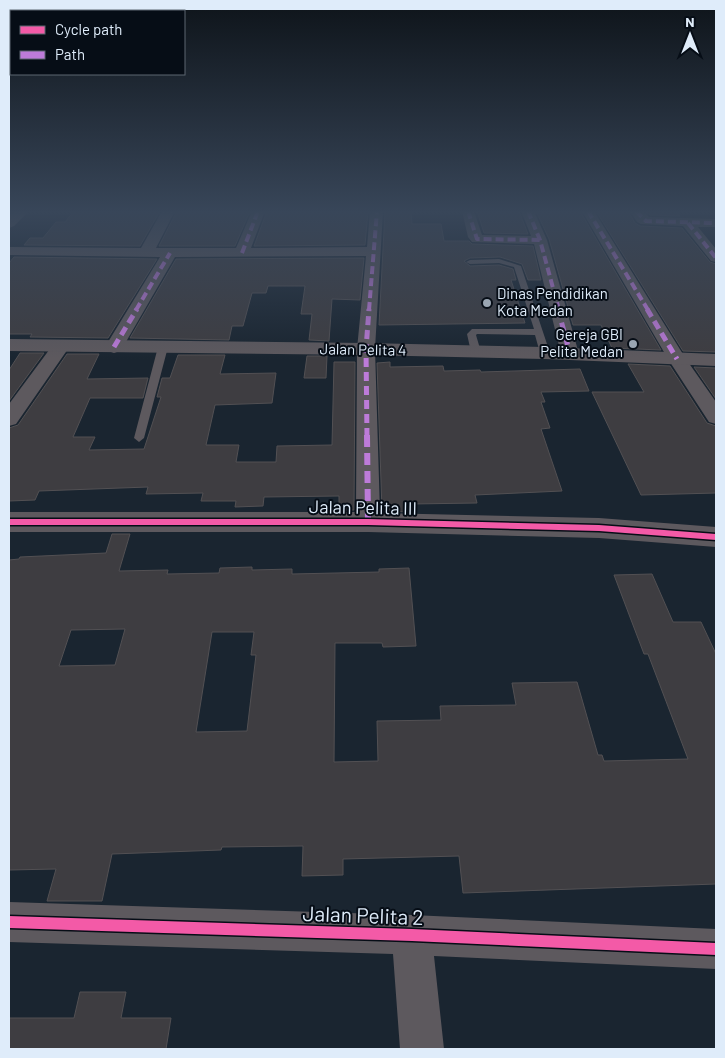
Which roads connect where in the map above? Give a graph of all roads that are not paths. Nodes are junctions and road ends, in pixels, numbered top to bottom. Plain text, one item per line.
1 (166, 260) edge
2 (373, 260) edge
3 (545, 260) edge
4 (618, 260) edge
5 (470, 262) dead end
6 (539, 332) junction
7 (9, 345) edge
8 (61, 346) junction
9 (114, 346) junction
10 (163, 347) junction
11 (366, 349) junction
12 (476, 352) junction
13 (545, 353) junction
14 (570, 354) junction
15 (677, 359) junction
16 (716, 360) edge
17 (716, 417) edge
18 (9, 419) edge
19 (139, 438) dead end
20 (9, 522) edge
21 (368, 522) junction
22 (716, 537) edge
23 (9, 922) edge
24 (412, 935) junction
25 (716, 949) edge
26 (422, 1049) edge

1 - 9 street
2 - 11 street
3 - 14 street
4 - 15 street
5 - 6 lane
6 - 12 lane
6 - 13 lane
7 - 8 street, Jalan Pelita 4
8 - 9 street, Jalan Pelita 4
8 - 18 street
9 - 10 street, Jalan Pelita 4
10 - 11 street, Jalan Pelita 4
10 - 19 lane
11 - 12 street, Jalan Pelita 4
11 - 21 street
12 - 13 street, Jalan Pelita 4
13 - 14 street, Jalan Pelita 4
14 - 15 street, Jalan Pelita 4
15 - 16 street, Jalan Pelita 4
15 - 17 street
20 - 21 street, Jalan Pelita III
21 - 22 street, Jalan Pelita III
23 - 24 street, Jalan Pelita 2
24 - 25 street, Jalan Pelita 2
24 - 26 street

